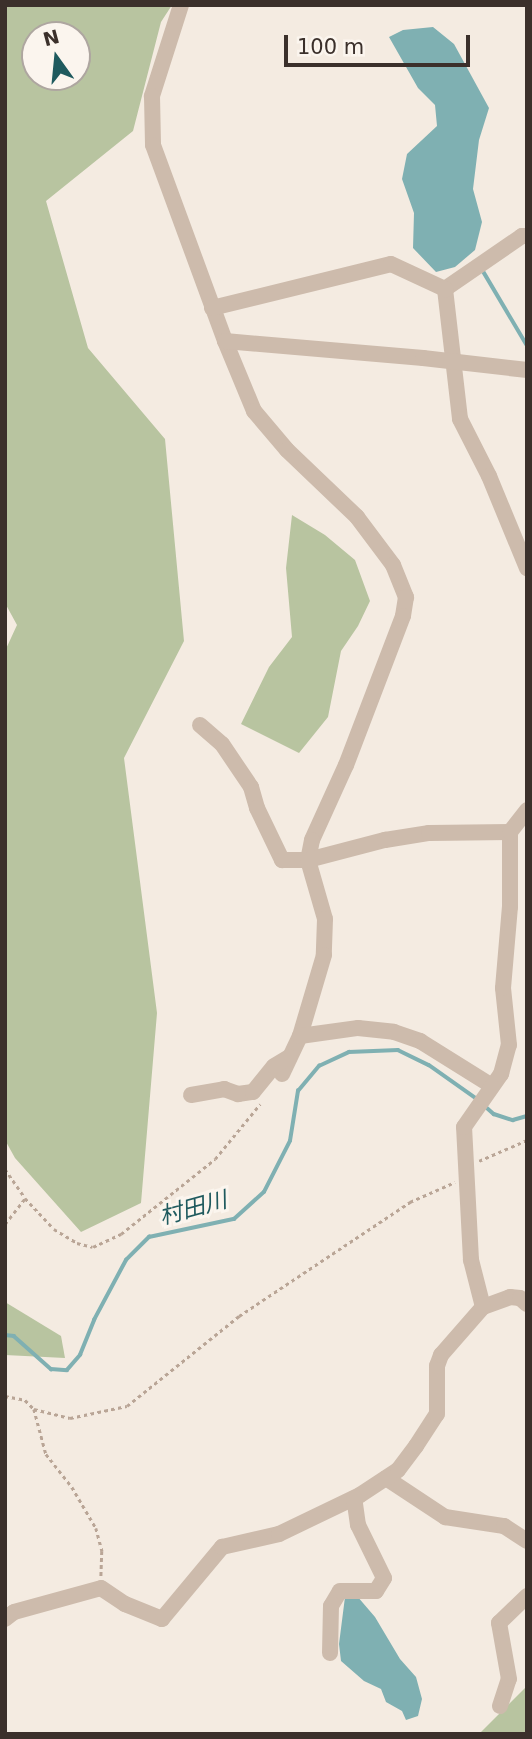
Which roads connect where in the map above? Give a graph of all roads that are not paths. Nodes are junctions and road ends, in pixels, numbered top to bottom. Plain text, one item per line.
1 (181, 5) edge
2 (527, 236) edge
3 (445, 289) junction
4 (212, 308) junction
5 (225, 341) junction
6 (527, 370) edge
7 (522, 539) edge
8 (527, 568) edge
9 (200, 725) dead end
10 (527, 810) edge
11 (510, 832) junction
12 (308, 860) junction
13 (300, 1036) junction
14 (291, 1056) junction
15 (282, 1074) dead end
16 (492, 1086) junction
17 (191, 1095) dead end
18 (527, 1304) edge
19 (483, 1307) junction
20 (386, 1478) junction
21 (354, 1498) junction
22 (527, 1541) edge
23 (527, 1596) edge
24 (5, 1619) edge
25 (330, 1653) dead end
26 (500, 1706) dead end

1 - 4 street
2 - 3 street
3 - 4 street
3 - 7 street
4 - 5 street
5 - 6 street, bridge
5 - 12 street
7 - 8 street
9 - 12 street
10 - 11 street
11 - 12 street
11 - 16 street
12 - 13 street
13 - 14 street
13 - 16 street
14 - 15 street
14 - 17 street
16 - 19 street
18 - 19 street
19 - 20 street
20 - 21 street
20 - 22 street
21 - 24 street
21 - 25 street
23 - 26 street

